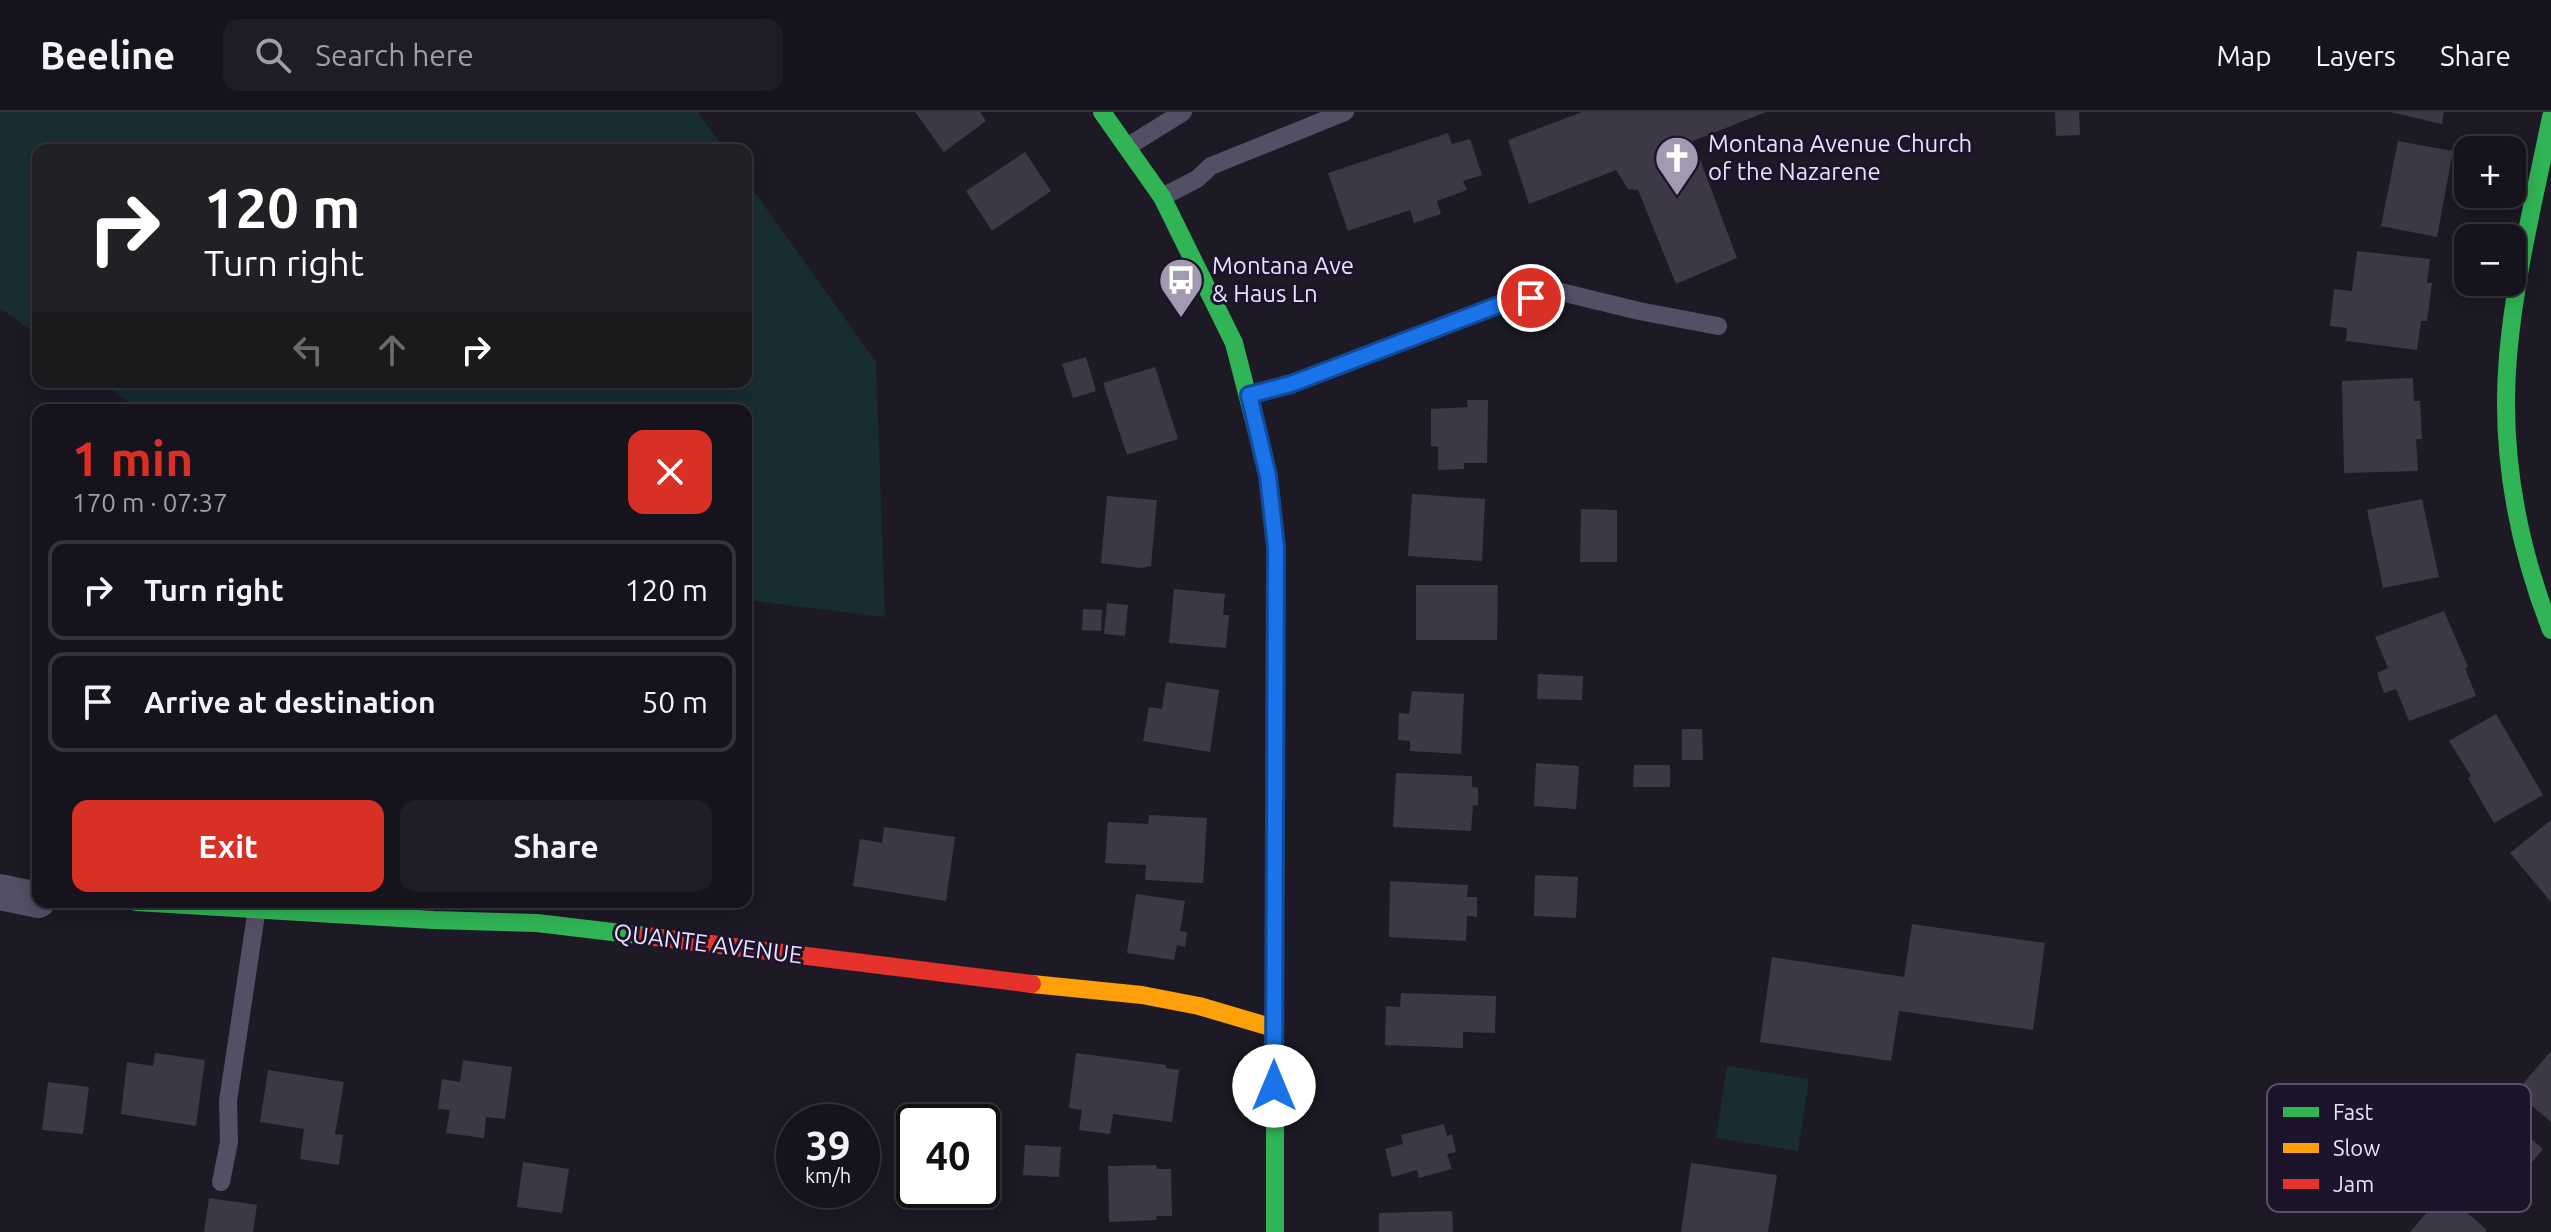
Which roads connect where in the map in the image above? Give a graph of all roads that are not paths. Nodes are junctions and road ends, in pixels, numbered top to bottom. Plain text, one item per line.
1 (1102, 112) edge
2 (1183, 112) edge
3 (1345, 112) edge
4 (2551, 117) edge
5 (1127, 147) junction
6 (1162, 197) junction
7 (1718, 326) dead end
8 (1249, 395) junction
9 (2551, 630) edge
10 (0, 892) edge
11 (32, 899) edge
12 (257, 908) joint
13 (1274, 1028) junction
14 (221, 1182) dead end
15 (1275, 1232) edge

1 - 5 street
2 - 5 lane
3 - 6 lane
4 - 9 street
5 - 6 street
6 - 8 street
7 - 8 lane
8 - 13 street
10 - 11 street
12 - 13 street, QUANTE AVENUE
12 - 14 lane
13 - 15 street

